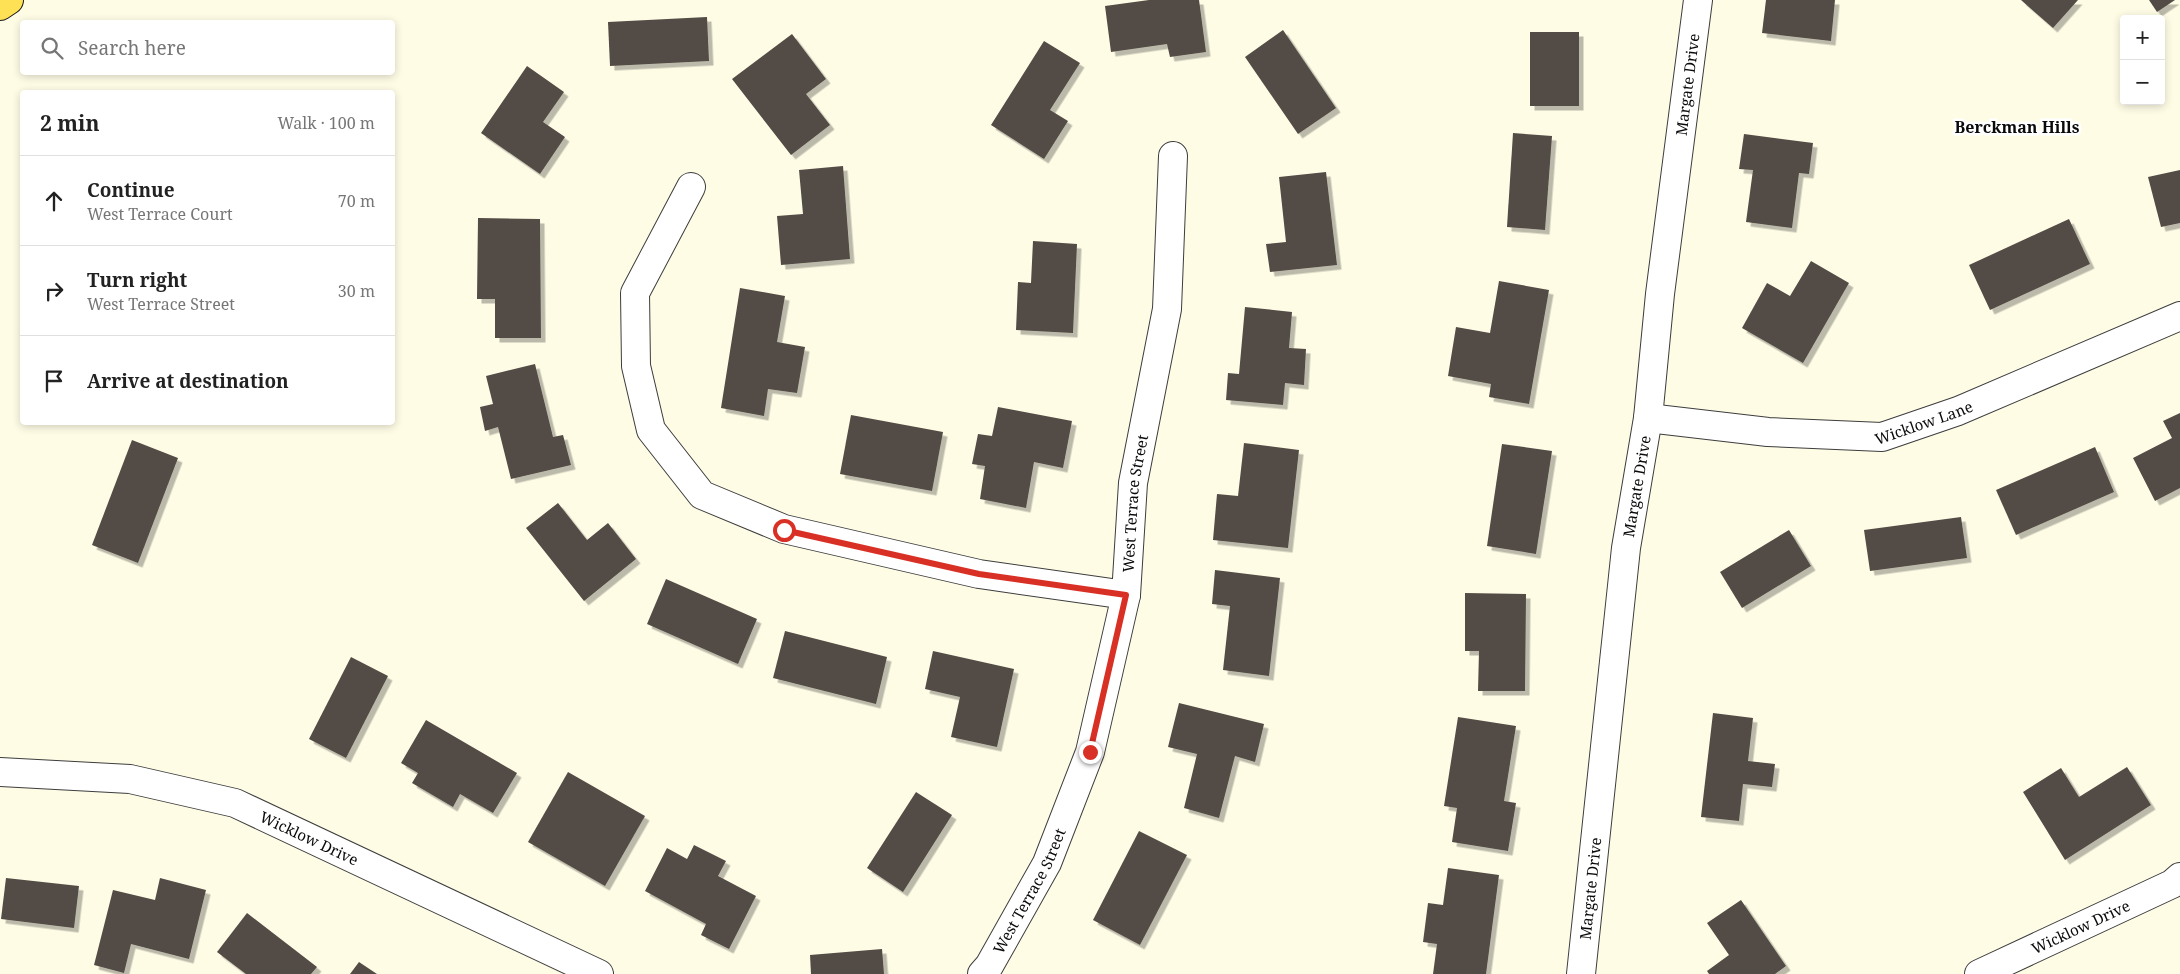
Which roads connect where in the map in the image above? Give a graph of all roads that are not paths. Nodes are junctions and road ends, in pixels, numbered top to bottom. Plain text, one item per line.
1 (9, 0) edge
2 (1698, 0) edge
3 (0, 6) edge
4 (1174, 156) dead end
5 (691, 187) dead end
6 (2180, 316) edge
7 (1648, 418) junction
8 (1126, 595) junction
9 (0, 772) edge
10 (2180, 877) edge
11 (566, 967) edge
12 (599, 974) edge
13 (982, 974) edge
14 (1581, 974) edge
15 (1979, 974) edge

1 - 3 main road
2 - 7 street, Margate Drive
4 - 8 street, West Terrace Street
5 - 8 street
6 - 7 street, Wicklow Lane
7 - 14 street, Margate Drive
8 - 13 street, West Terrace Street
9 - 11 street, Wicklow Drive
10 - 15 street, Wicklow Drive
11 - 12 street, Wicklow Drive

